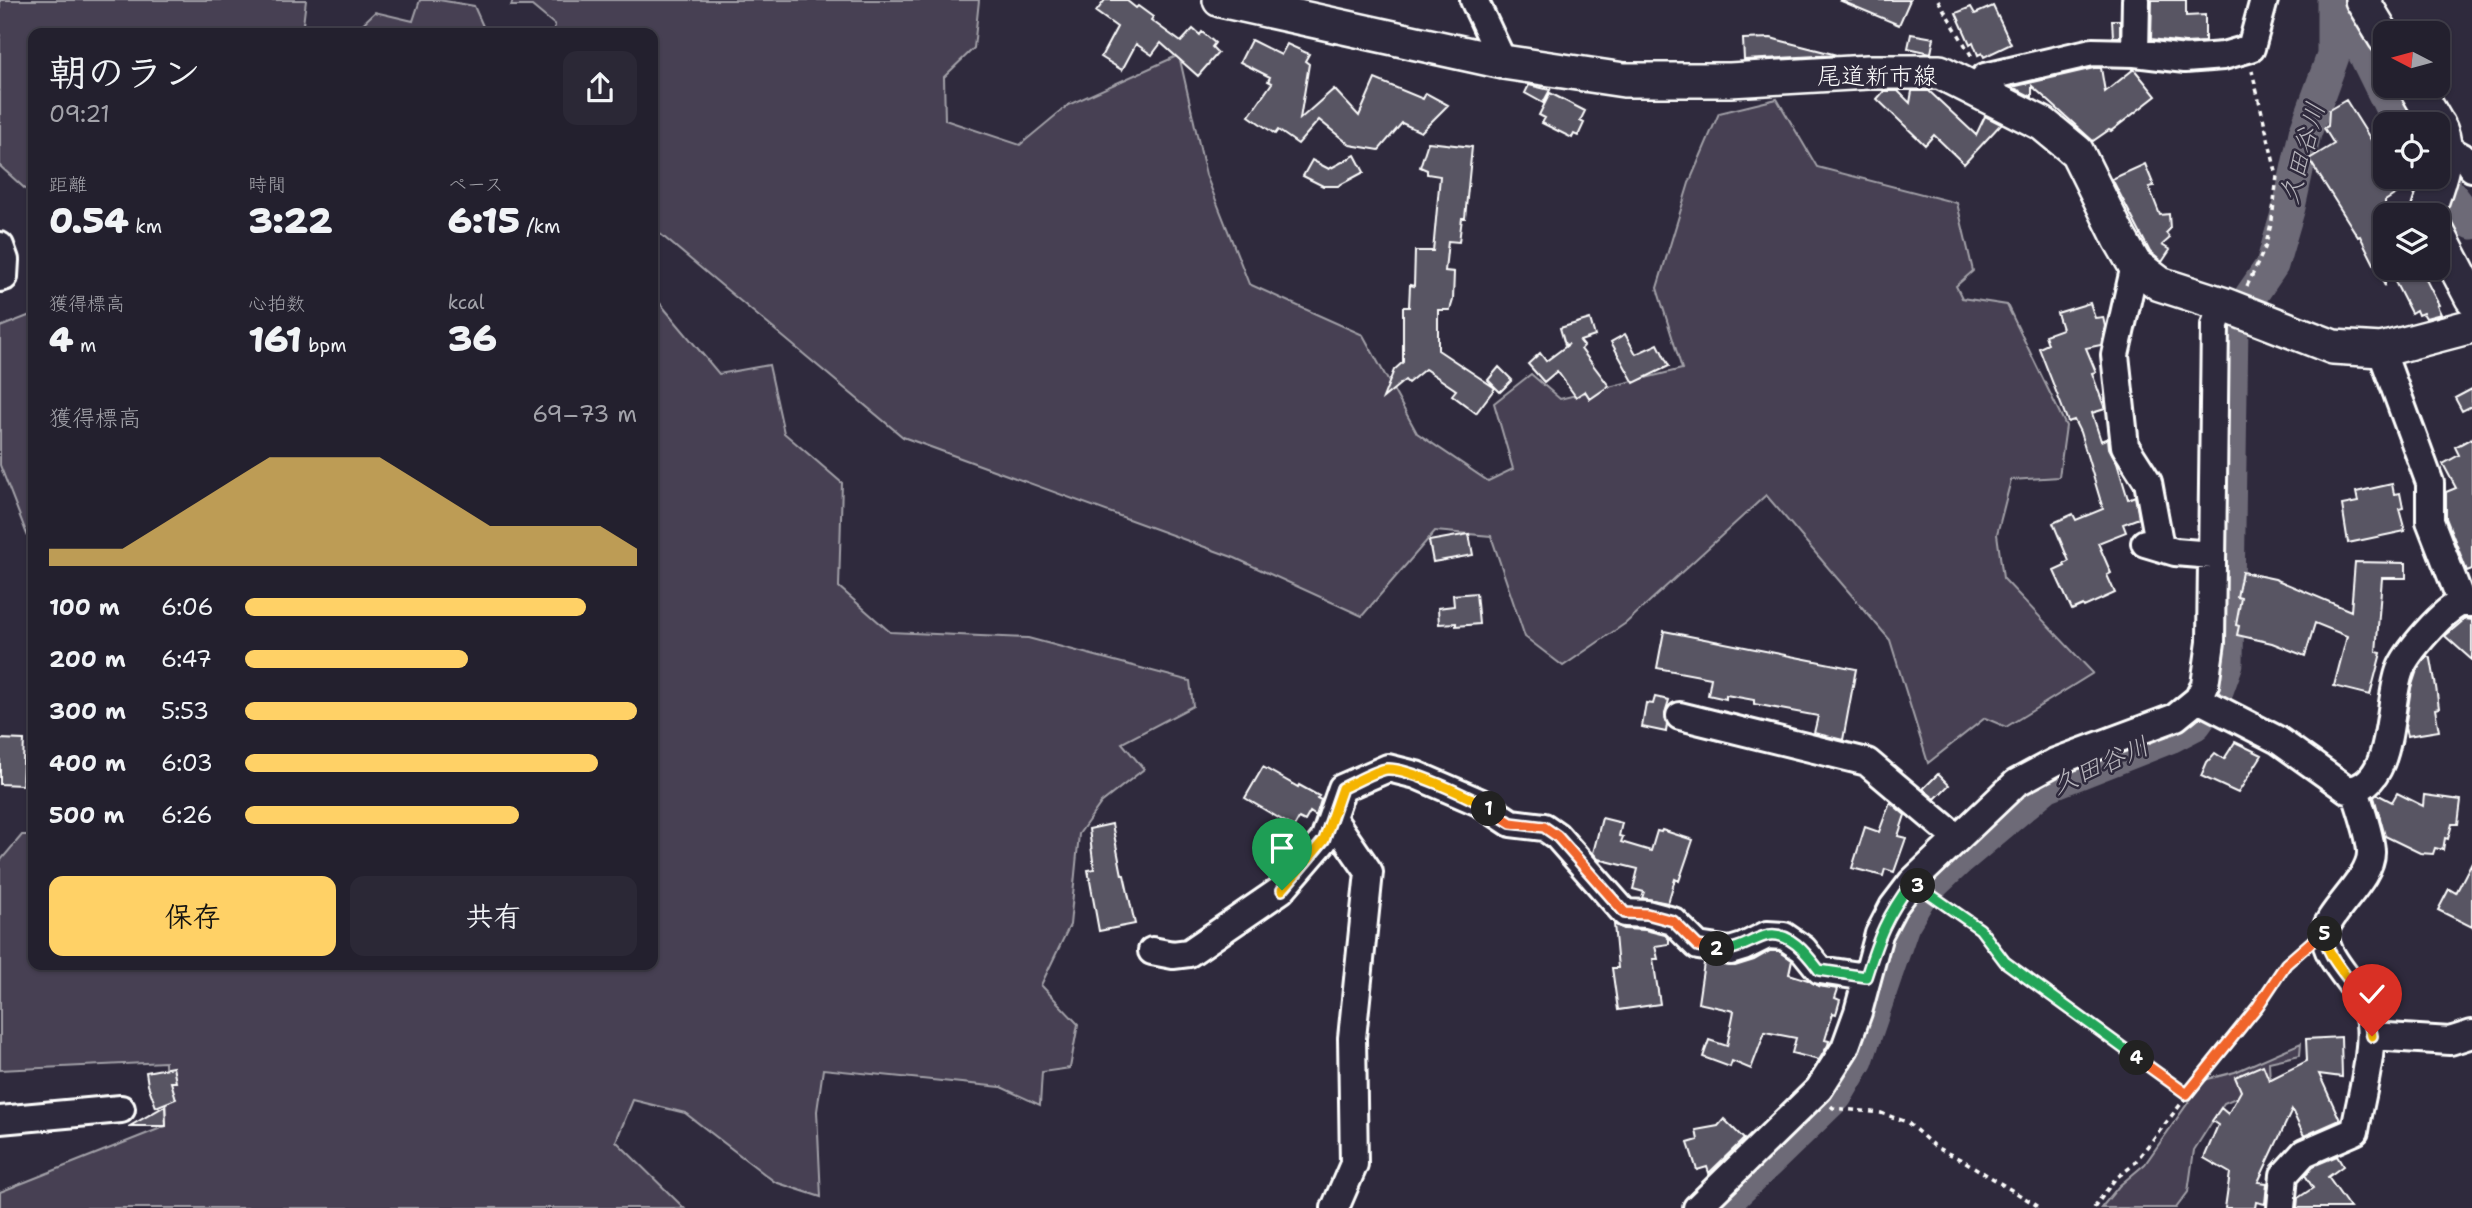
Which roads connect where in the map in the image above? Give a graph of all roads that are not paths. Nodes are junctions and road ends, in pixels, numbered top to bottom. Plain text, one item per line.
1 (1220, 0) edge
2 (1474, 0) edge
3 (2136, 0) edge
4 (2264, 0) edge
5 (2362, 0) edge
6 (2375, 21) edge
7 (2135, 53) junction
8 (1503, 62) junction
9 (1980, 83) junction
10 (0, 246) edge
11 (2450, 255) edge
12 (2135, 265) junction
13 (0, 278) edge
14 (2472, 298) edge
15 (2222, 304) junction
16 (2472, 326) edge
17 (2381, 350) junction
18 (2212, 555) junction
19 (2467, 603) edge
20 (2198, 699) junction
21 (1680, 716) dead end
22 (2355, 789) junction
23 (1332, 818) junction
24 (1957, 838) junction
25 (1152, 951) dead end
26 (1866, 977) junction
27 (2472, 1034) edge
28 (2372, 1036) junction
29 (121, 1109) dead end
30 (0, 1120) edge
31 (1335, 1208) edge
32 (1697, 1208) edge
33 (2281, 1208) edge

1 - 8 main road, 尾道新市線
2 - 8 street
3 - 7 street
4 - 7 street
5 - 6 main road
7 - 9 street
8 - 9 main road, 尾道新市線
9 - 12 main road, 尾道新市線
10 - 13 street
11 - 14 main road
12 - 15 main road, 尾道新市線
12 - 18 street
15 - 17 main road, 尾道新市線
15 - 18 street
16 - 17 main road, 尾道新市線
17 - 19 street
18 - 20 street
19 - 22 street
20 - 22 street
20 - 24 street
21 - 24 street
22 - 28 street
23 - 25 street
23 - 26 street
23 - 31 street
24 - 26 street
26 - 32 street
27 - 28 street
28 - 33 street
29 - 30 street

